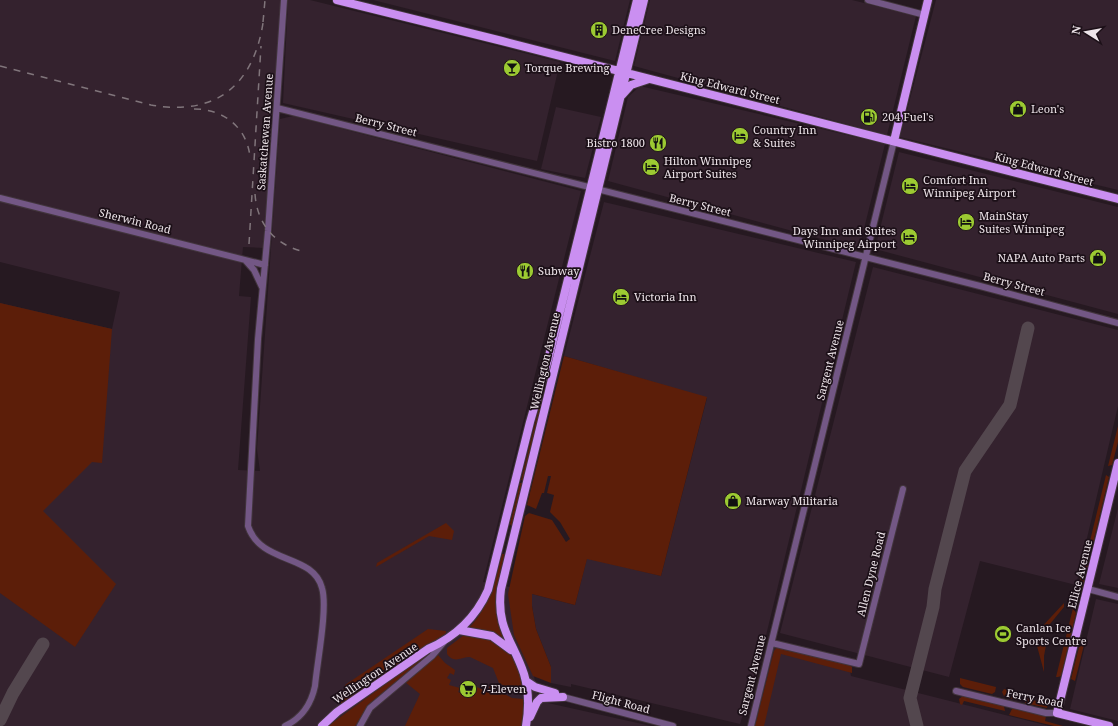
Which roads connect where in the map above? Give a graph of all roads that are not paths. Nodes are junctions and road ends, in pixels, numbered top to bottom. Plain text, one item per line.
1 (284, 0) edge
2 (336, 0) edge
3 (637, 0) edge
4 (644, 0) edge
5 (868, 0) edge
6 (928, 0) edge
7 (925, 14) junction
8 (635, 23) junction
9 (623, 72) junction
10 (649, 79) junction
11 (620, 99) junction
12 (277, 108) junction
13 (894, 141) junction
14 (594, 188) junction
15 (0, 198) edge
16 (1118, 199) edge
17 (866, 258) junction
18 (241, 259) junction
19 (265, 265) junction
20 (262, 287) junction
21 (1118, 322) edge
22 (555, 346) junction
23 (1118, 463) edge
24 (903, 489) dead end
25 (1088, 589) junction
26 (1118, 597) edge
27 (459, 630) junction
28 (444, 642) junction
29 (772, 642) junction
30 (514, 653) junction
31 (526, 681) junction
32 (956, 691) dead end
33 (563, 697) junction
34 (1057, 713) junction
35 (526, 725) edge
36 (285, 726) edge
37 (322, 726) edge
38 (360, 726) edge
39 (673, 726) edge
40 (751, 726) edge
41 (1109, 726) edge

1 - 12 street, Saskatchewan Avenue
2 - 9 main road, King Edward Street
3 - 8 main road, Wellington Avenue
4 - 8 main road, Wellington Avenue
5 - 7 street
6 - 7 main road, Sargent Avenue
7 - 13 main road, Sargent Avenue
8 - 9 main road, Wellington Avenue
9 - 10 main road, King Edward Street
9 - 11 main road, Wellington Avenue
9 - 14 main road, Wellington Avenue
10 - 11 main road
10 - 13 main road, King Edward Street
11 - 14 main road, Wellington Avenue
12 - 14 street, Berry Street
12 - 19 street, Saskatchewan Avenue
13 - 16 main road, King Edward Street
13 - 17 street, Sargent Avenue
14 - 17 street, Berry Street
14 - 22 main road, Wellington Avenue
15 - 18 street, Sherwin Road
17 - 21 street, Berry Street
17 - 29 street, Sargent Avenue
18 - 19 street, Sherwin Road
18 - 20 street
19 - 20 street, Saskatchewan Avenue
20 - 36 street, Saskatchewan Avenue
22 - 27 main road, Wellington Avenue
22 - 30 main road, Wellington Avenue
23 - 25 main road, Ellice Avenue
24 - 29 street, Allen Dyne Road
25 - 26 street
25 - 34 main road, Ellice Avenue
27 - 28 main road, Wellington Avenue
27 - 30 main road
28 - 37 main road, Wellington Avenue
28 - 38 street, Wellington Avenue
29 - 40 street, Sargent Avenue
30 - 31 main road, Wellington Avenue
31 - 33 main road
31 - 35 main road, Wellington Avenue
32 - 34 street, Ferry Road
33 - 35 main road
33 - 39 street, Flight Road
34 - 41 main road, Ferry Road

